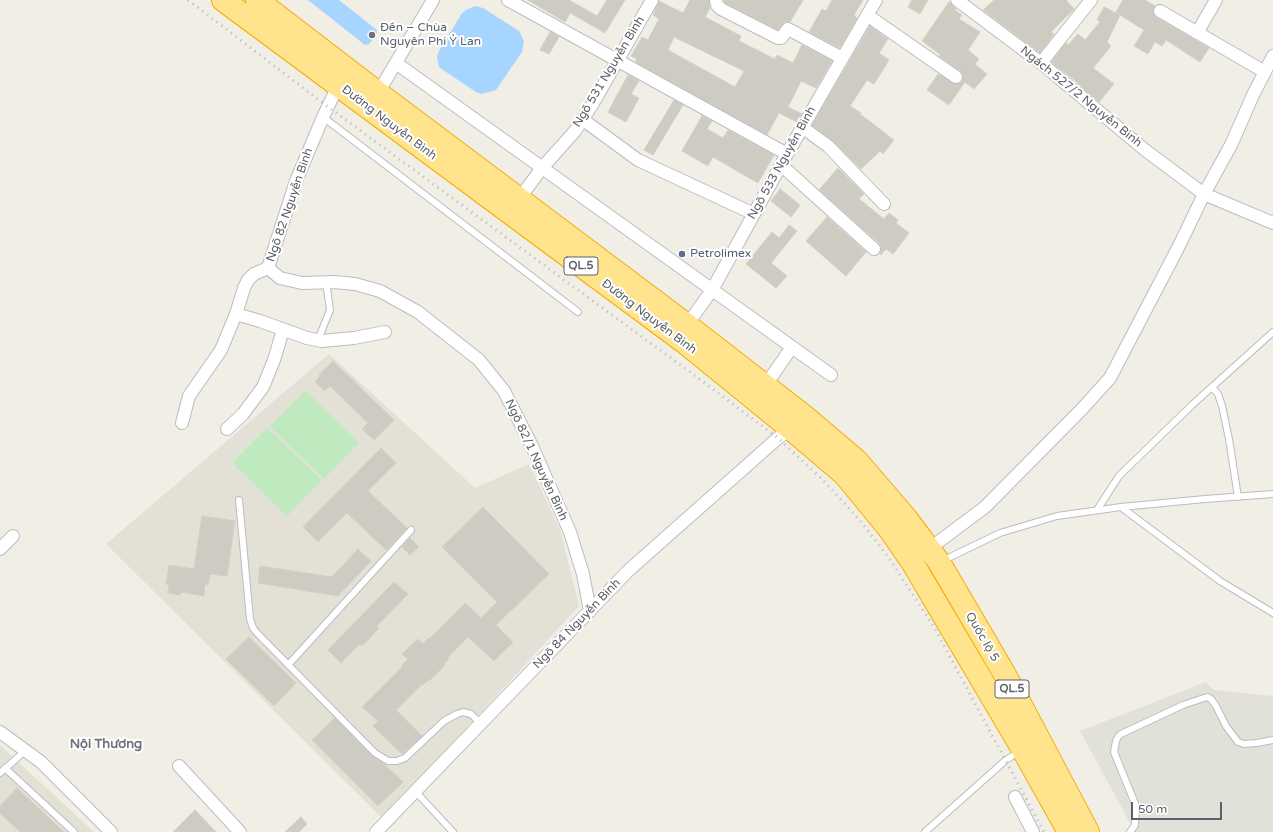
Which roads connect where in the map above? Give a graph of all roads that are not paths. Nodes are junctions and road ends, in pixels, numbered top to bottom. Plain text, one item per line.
1 (223, 0) edge
2 (259, 0) edge
3 (433, 0) edge
4 (508, 0) edge
5 (652, 0) edge
6 (716, 0) edge
7 (876, 0) edge
8 (957, 0) edge
9 (1090, 0) edge
10 (1216, 0) edge
11 (1160, 11) dead end
12 (867, 15) junction
13 (1197, 33) junction
14 (1273, 56) edge
15 (842, 58) junction
16 (618, 61) junction
17 (396, 63) junction
18 (1041, 63) junction
19 (1265, 72) junction
20 (956, 77) dead end
21 (338, 86) junction
22 (378, 93) junction
23 (323, 117) junction
24 (582, 119) junction
25 (802, 128) junction
26 (787, 154) junction
27 (781, 165) junction
28 (542, 168) junction
29 (1204, 194) junction
30 (519, 198) junction
31 (884, 204) dead end
32 (754, 214) junction
33 (1273, 223) edge
34 (874, 249) dead end
35 (268, 268) junction
36 (326, 282) junction
37 (712, 290) junction
38 (578, 312) dead end
39 (236, 314) junction
40 (687, 325) junction
41 (283, 330) junction
42 (385, 332) dead end
43 (1273, 332) edge
44 (318, 340) junction
45 (792, 347) junction
46 (831, 375) dead end
47 (766, 386) junction
48 (1212, 387) junction
49 (182, 423) dead end
50 (226, 429) dead end
51 (791, 429) junction
52 (1273, 494) edge
53 (1238, 497) junction
54 (239, 500) dead end
55 (1121, 507) junction
56 (1097, 510) junction
57 (411, 530) dead end
58 (13, 536) dead end
59 (0, 550) edge
60 (934, 556) junction
61 (912, 562) joint
62 (590, 611) junction
63 (1273, 613) edge
64 (288, 665) junction
65 (481, 724) junction
66 (0, 732) edge
67 (1273, 740) edge
68 (1023, 750) junction
69 (25, 751) junction
70 (179, 766) dead end
71 (5, 768) junction
72 (0, 773) edge
73 (415, 791) junction
74 (1015, 798) dead end
75 (74, 832) edge
76 (112, 832) edge
77 (240, 832) edge
78 (376, 832) edge
79 (453, 832) edge
80 (925, 832) edge
81 (1033, 832) edge
82 (1068, 832) edge
83 (1088, 832) edge
84 (1130, 832) edge

1 - 21 highway, Đường Nguyễn Bình / QL.5
2 - 22 highway, Đường Nguyễn Bình / QL.5
3 - 17 street
4 - 16 street
5 - 16 street, Ngõ 531 Nguyễn Bình
6 - 15 street
7 - 12 street, Ngõ 533 Nguyễn Bình
8 - 18 street, Ngách 527/2 Nguyễn Bình
9 - 18 street
10 - 13 street
11 - 13 street
12 - 15 street, Ngõ 533 Nguyễn Bình
12 - 20 street
13 - 19 street
14 - 19 street
15 - 25 street, Ngõ 533 Nguyễn Bình
16 - 24 street, Ngõ 531 Nguyễn Bình
16 - 26 street
17 - 22 street
17 - 28 street
18 - 29 street, Ngách 527/2 Nguyễn Bình
19 - 29 street
21 - 23 street, Ngõ 82 Nguyễn Bình
21 - 51 highway, Đường Nguyễn Bình / QL.5
22 - 30 highway, Đường Nguyễn Bình / QL.5
23 - 35 street, Ngõ 82 Nguyễn Bình
23 - 38 lane
24 - 28 street, Ngõ 531 Nguyễn Bình
24 - 32 street
25 - 26 street, Ngõ 533 Nguyễn Bình
25 - 31 street
26 - 27 street, Ngõ 533 Nguyễn Bình
27 - 32 street, Ngõ 533 Nguyễn Bình
27 - 34 street
28 - 30 street, Ngõ 531 Nguyễn Bình
28 - 37 street
29 - 33 street, Ngách 527/2 Nguyễn Bình
29 - 60 street
30 - 40 highway, Đường Nguyễn Bình / QL.5
32 - 37 street, Ngõ 533 Nguyễn Bình
35 - 36 street, Ngõ 82/1 Nguyễn Bình
35 - 39 street, Ngõ 82 Nguyễn Bình
36 - 44 lane
36 - 62 street, Ngõ 82/1 Nguyễn Bình
37 - 40 street, Ngõ 533 Nguyễn Bình
37 - 45 street
39 - 41 street
39 - 49 street, Ngõ 82 Nguyễn Bình
40 - 47 highway, Đường Nguyễn Bình / QL.5
41 - 44 street
41 - 50 street
42 - 44 street
43 - 48 lane
45 - 46 street
45 - 47 street
47 - 60 highway, Đường Nguyễn Bình / QL.5
48 - 53 lane
48 - 56 lane
51 - 61 highway, Đường Nguyễn Bình / QL.5
51 - 62 street, Ngõ 84 Nguyễn Bình
52 - 53 lane
53 - 55 lane
54 - 64 lane
55 - 56 lane
55 - 63 lane
56 - 60 lane
57 - 64 lane
58 - 59 street
60 - 83 highway, Quốc lộ 5 / QL.5
61 - 68 highway, Quốc lộ 5 / QL.5
62 - 65 street, Ngõ 84 Nguyễn Bình
64 - 65 lane
65 - 73 street, Ngõ 84 Nguyễn Bình
66 - 69 street
67 - 84 lane
68 - 80 lane
68 - 82 highway, Quốc lộ 5 / QL.5
69 - 71 lane
69 - 76 street
70 - 77 street
71 - 72 lane
71 - 75 lane
73 - 78 street, Ngõ 84 Nguyễn Bình
73 - 79 lane
74 - 81 street

